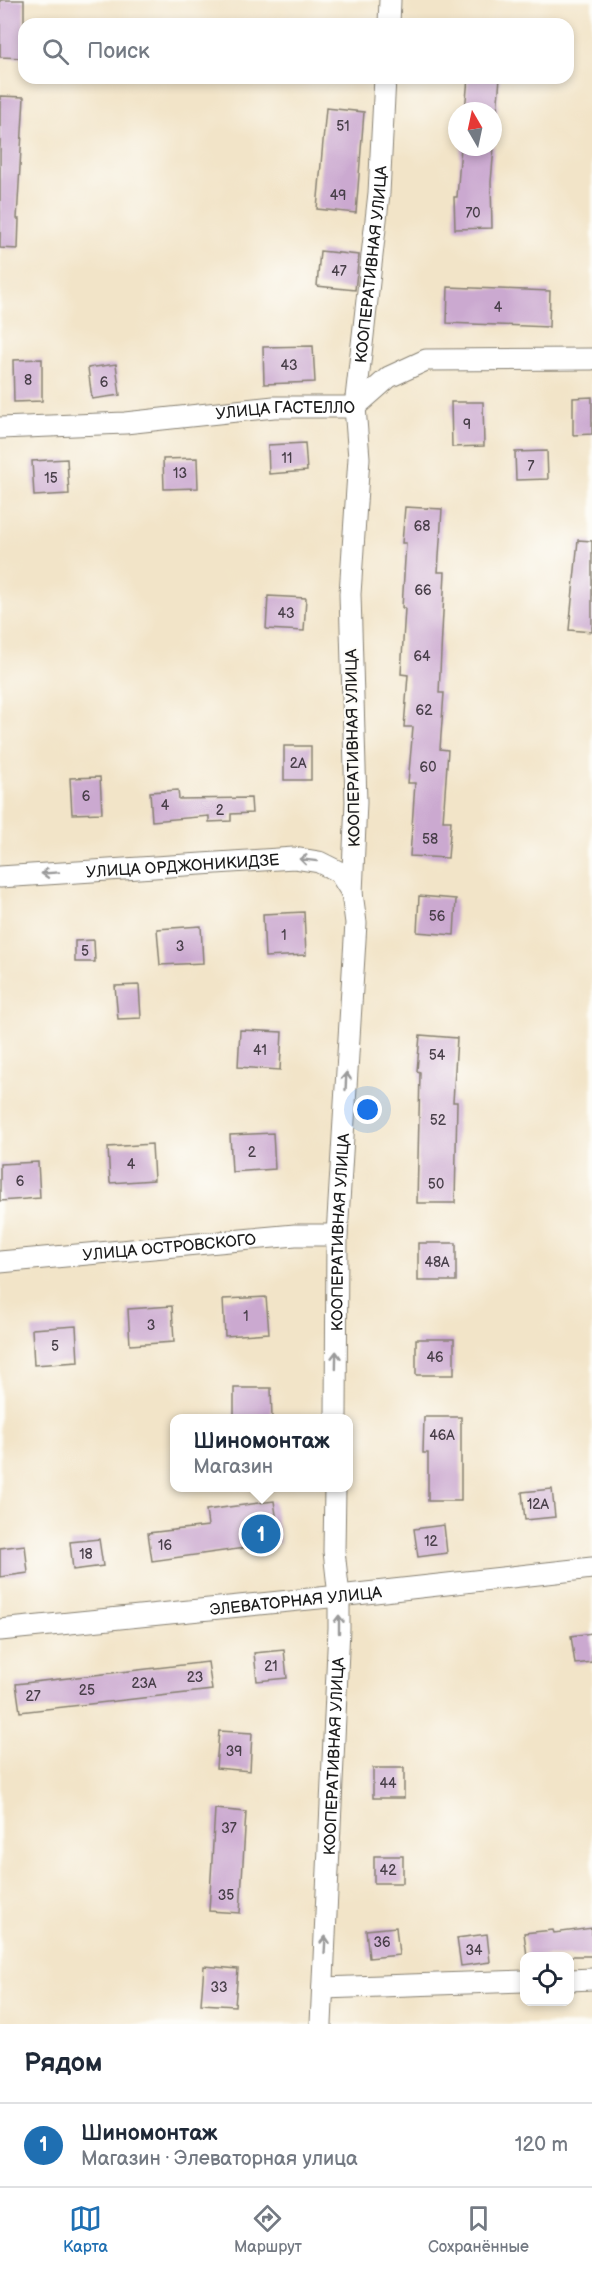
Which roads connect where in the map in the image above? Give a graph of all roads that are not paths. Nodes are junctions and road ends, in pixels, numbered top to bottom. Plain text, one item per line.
1 (390, 0) edge
2 (388, 18) edge
3 (385, 84) edge
4 (592, 359) edge
5 (355, 407) junction
6 (0, 428) edge
7 (0, 877) edge
8 (352, 893) junction
9 (337, 1235) junction
10 (0, 1262) edge
11 (336, 1414) edge
12 (335, 1492) edge
13 (592, 1568) edge
14 (339, 1596) junction
15 (0, 1630) edge
16 (592, 1979) edge
17 (574, 1980) edge
18 (520, 1981) edge
19 (323, 1988) junction
20 (321, 2024) edge

1 - 2 street
3 - 5 street, КООПЕРАТИВНАЯ УЛИЦА
4 - 5 street, УЛИЦА ГАСТЕЛЛО
5 - 6 street, УЛИЦА ГАСТЕЛЛО
5 - 8 street, КООПЕРАТИВНАЯ УЛИЦА
8 -> 7 street, УЛИЦА ОРДЖОНИКИДЗЕ
9 -> 8 street, КООПЕРАТИВНАЯ УЛИЦА
9 - 10 street, УЛИЦА ОСТРОВСКОГО
11 -> 9 street, КООПЕРАТИВНАЯ УЛИЦА
12 - 14 street, КООПЕРАТИВНАЯ УЛИЦА
13 - 14 street, ЭЛЕВАТОРНАЯ УЛИЦА
14 - 15 street, ЭЛЕВАТОРНАЯ УЛИЦА
19 -> 14 street, КООПЕРАТИВНАЯ УЛИЦА
16 - 17 street
18 - 19 street
19 - 20 street, КООПЕРАТИВНАЯ УЛИЦА

